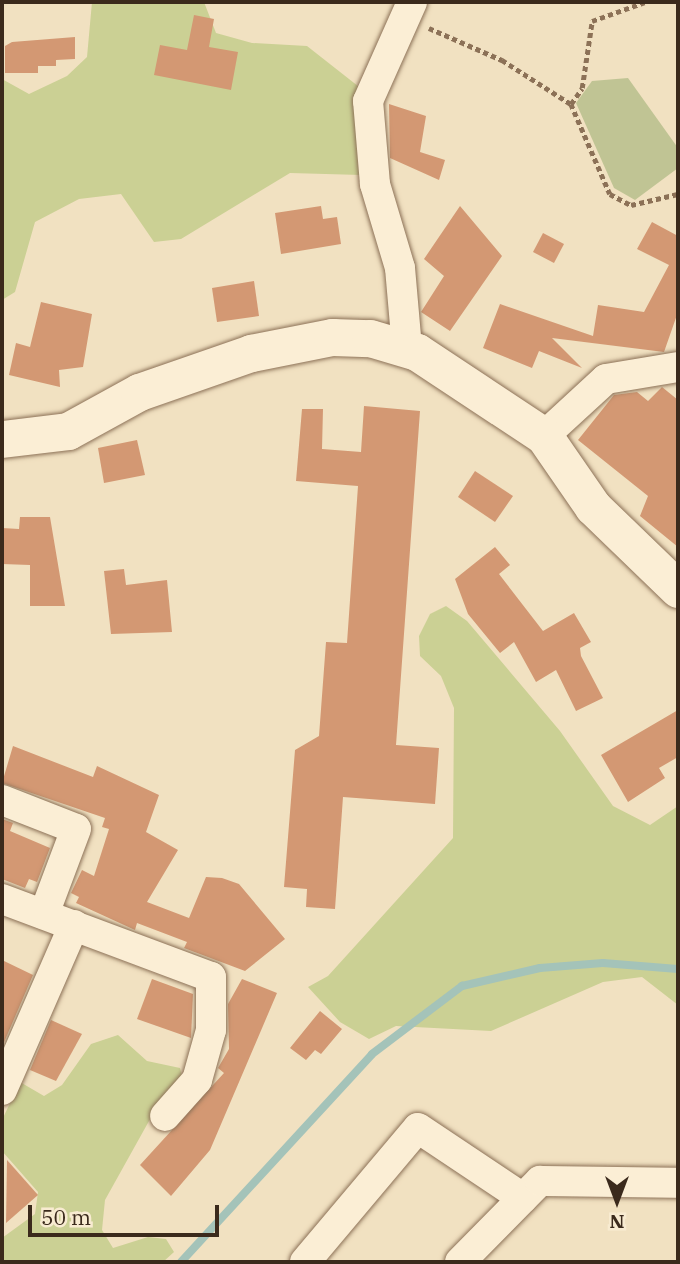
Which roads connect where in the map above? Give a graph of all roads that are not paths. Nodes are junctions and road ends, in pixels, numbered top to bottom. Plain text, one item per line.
1 (407, 11) edge
2 (407, 348) junction
3 (678, 367) edge
4 (544, 436) junction
5 (2, 439) edge
6 (678, 589) edge
7 (2, 800) edge
8 (2, 899) edge
9 (44, 914) junction
10 (74, 925) junction
11 (2, 1090) edge
12 (164, 1116) dead end
13 (678, 1183) edge
14 (523, 1198) junction
15 (305, 1262) edge
16 (460, 1262) edge

1 - 2 street
2 - 4 street
2 - 5 street
3 - 4 street
4 - 6 street
7 - 9 street
8 - 9 street
9 - 10 street
10 - 11 street
10 - 12 street
13 - 14 street
14 - 15 street
14 - 16 street

